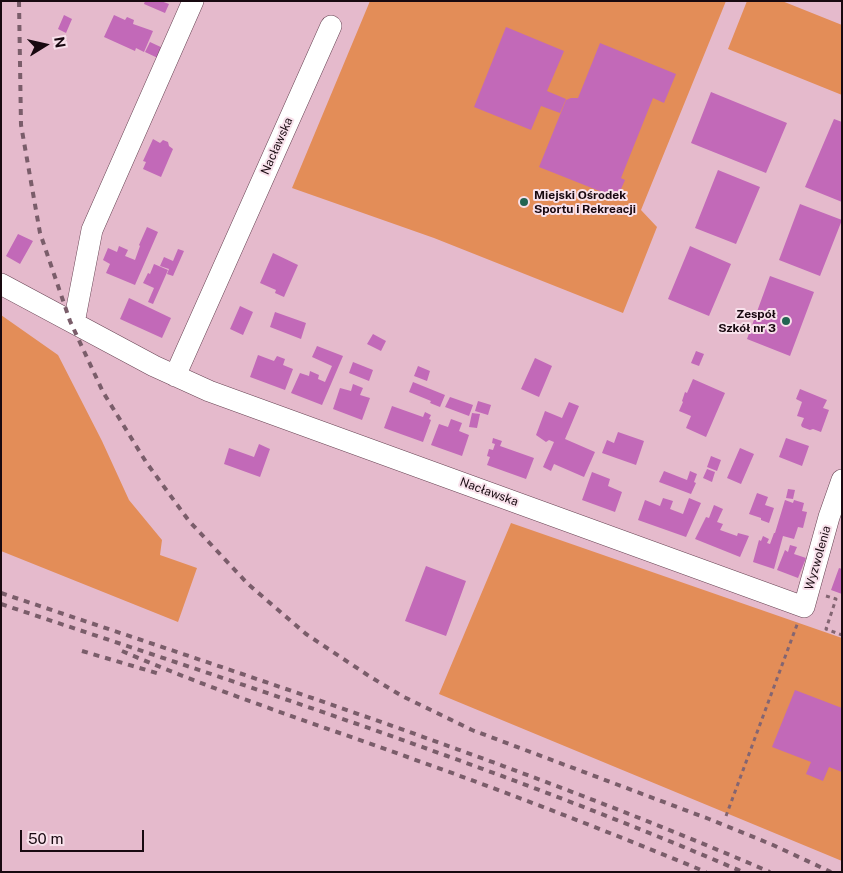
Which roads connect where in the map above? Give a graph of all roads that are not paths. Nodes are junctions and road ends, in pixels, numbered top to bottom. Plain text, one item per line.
1 (193, 1) edge
2 (331, 26) dead end
3 (1, 284) edge
4 (74, 323) junction
5 (175, 376) junction
6 (842, 480) edge
7 (804, 605) joint

1 - 4 street
2 - 5 street, Nacławska
3 - 4 street, Nacławska
4 - 5 street, Nacławska
5 - 7 street, Nacławska
6 - 7 street, Wyzwolenia

